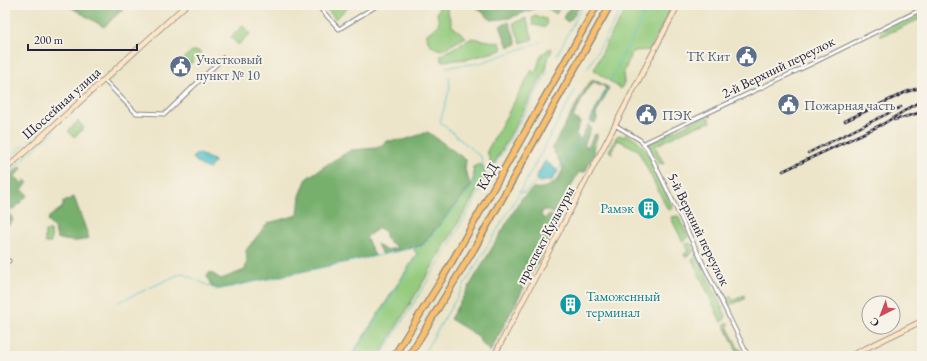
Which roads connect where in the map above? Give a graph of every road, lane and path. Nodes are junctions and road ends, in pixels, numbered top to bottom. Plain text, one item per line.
1 (186, 5) edge
2 (317, 5) edge
3 (378, 5) edge
4 (597, 5) edge
5 (610, 5) edge
6 (678, 5) edge
7 (922, 9) edge
8 (223, 58) dead end
9 (104, 80) junction
10 (615, 125) junction
11 (644, 143) junction
12 (5, 170) edge
13 (922, 321) edge
14 (394, 356) edge
15 (409, 356) edge
16 (494, 356) edge
17 (748, 356) edge
18 (850, 356) edge

1 - 9 street, Шоссейная улица
2 - 3 street
4 - 14 highway, КАД
5 - 15 highway, КАД
6 - 10 street, проспект Культуры
7 - 11 street, 2-й Верхний переулок
8 - 9 street
9 - 12 street, Шоссейная улица
10 - 11 street
10 - 16 street, проспект Культуры
11 - 17 street, 5-й Верхний переулок
13 - 18 street

